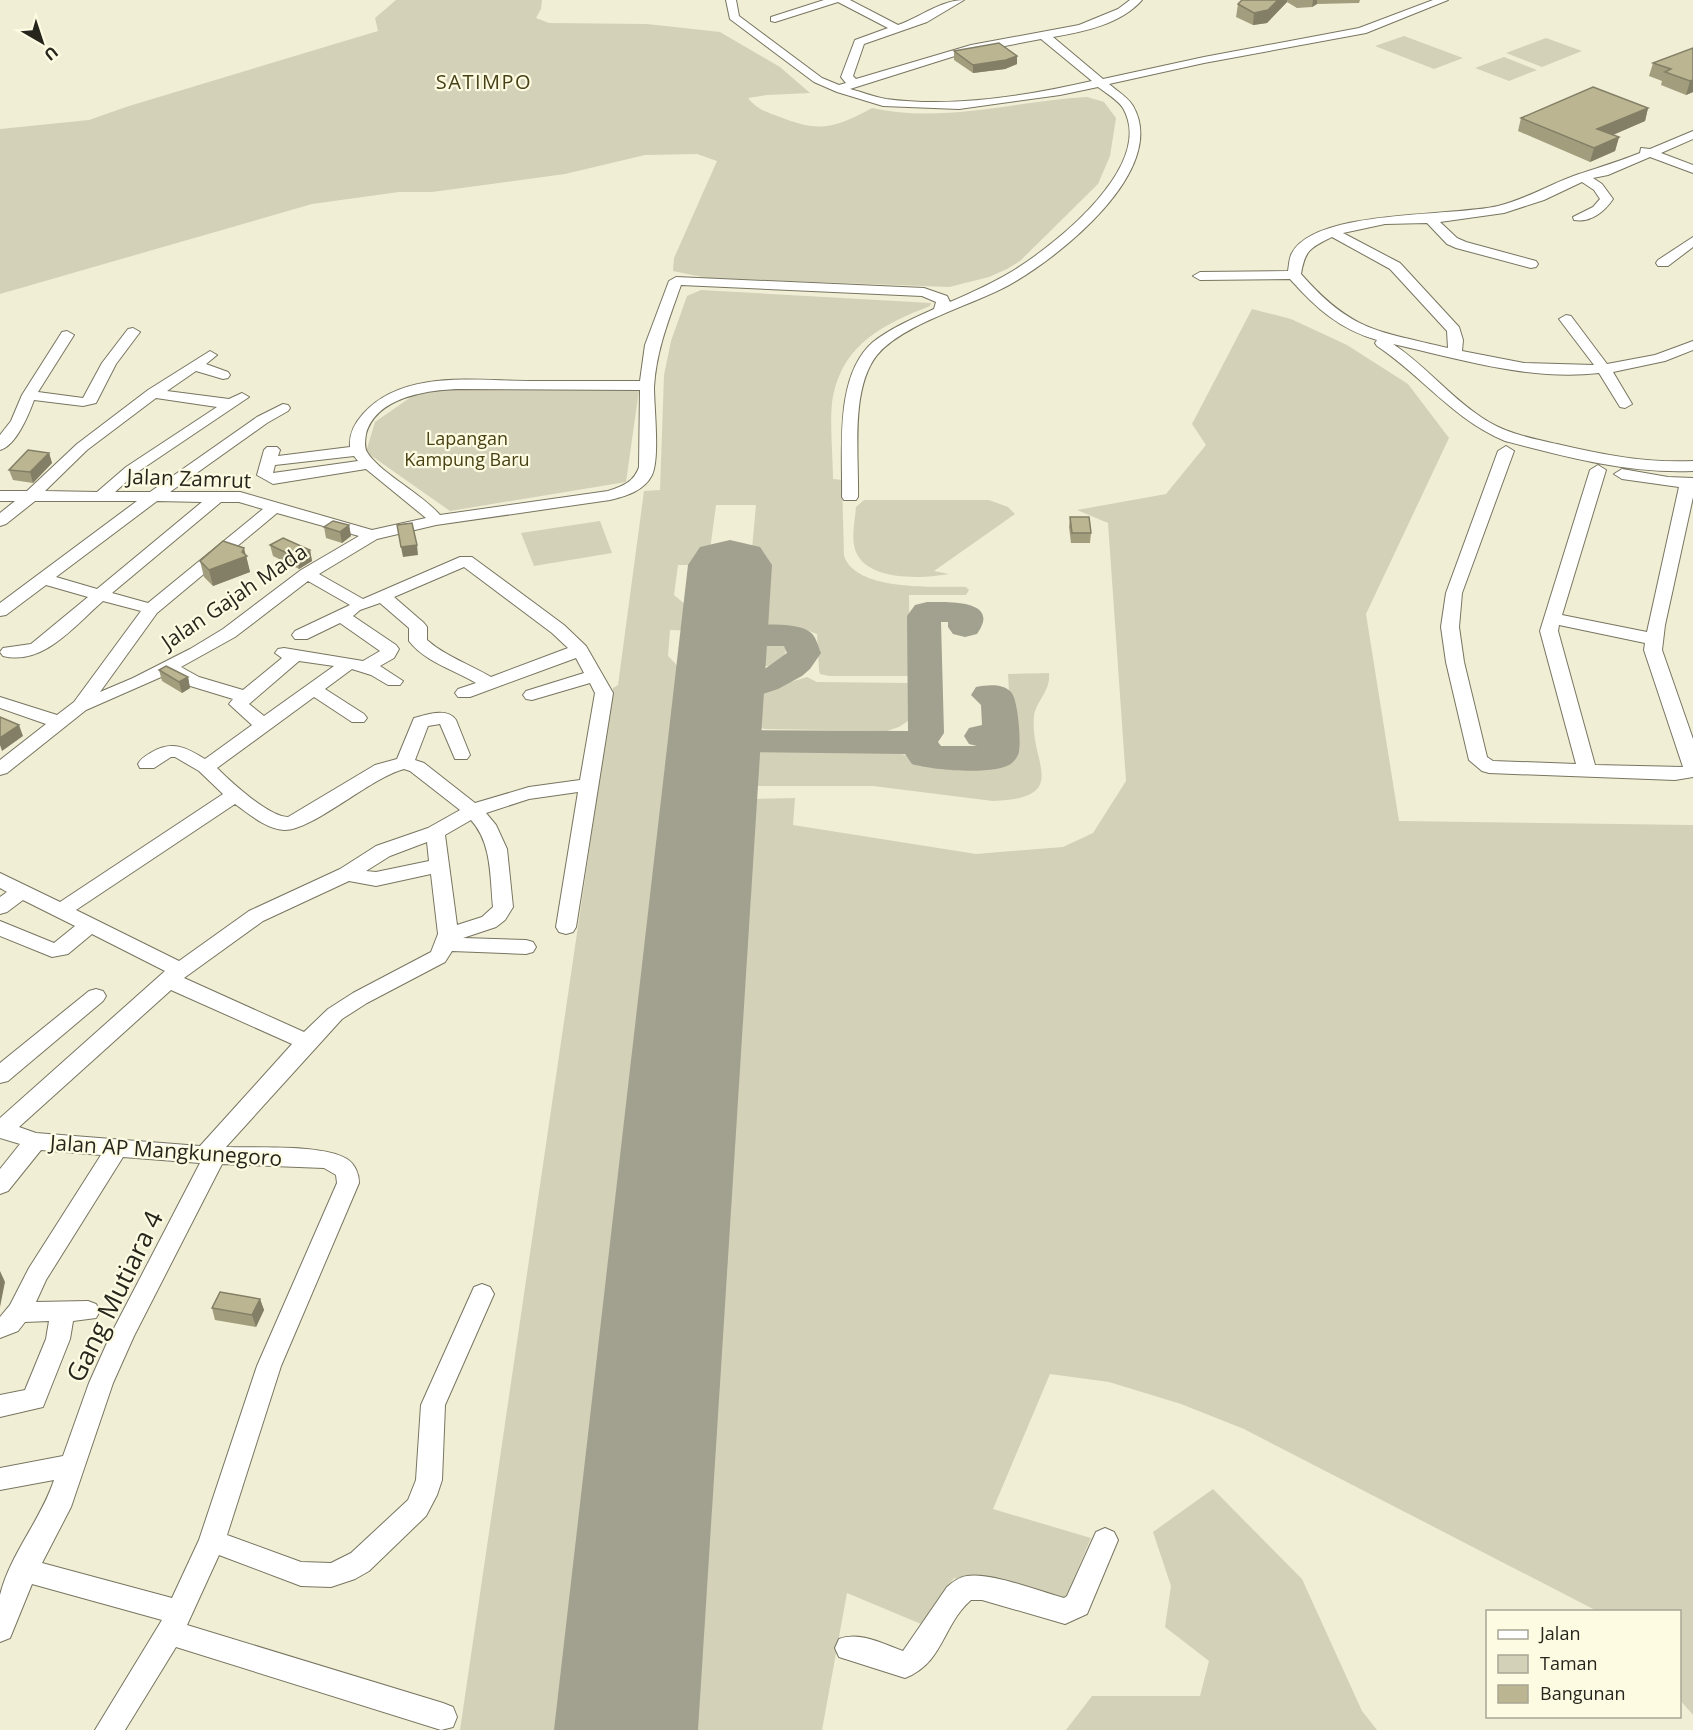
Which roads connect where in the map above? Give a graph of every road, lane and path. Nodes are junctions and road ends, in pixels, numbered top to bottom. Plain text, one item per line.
1 (731, 0) edge
2 (836, 0) edge
3 (842, 0) edge
4 (959, 0) edge
5 (1137, 0) edge
6 (1415, 0) edge
7 (1443, 0) edge
8 (1430, 5) junction
9 (775, 20) dead end
10 (898, 29) junction
11 (1042, 34) junction
12 (1317, 36) junction
13 (1099, 81) junction
14 (855, 84) junction
15 (838, 89) junction
16 (1693, 127) edge
17 (1693, 135) edge
18 (1649, 150) junction
19 (1693, 163) edge
20 (1693, 169) edge
21 (1583, 177) junction
22 (1579, 217) dead end
23 (1430, 219) junction
24 (1332, 232) junction
25 (1693, 241) edge
26 (1663, 262) dead end
27 (1531, 264) dead end
28 (1294, 275) junction
29 (1200, 276) dead end
30 (1004, 283) junction
31 (924, 292) junction
32 (940, 312) junction
33 (1566, 319) dead end
34 (133, 332) dead end
35 (67, 334) dead end
36 (1693, 345) edge
37 (1399, 346) junction
38 (210, 354) dead end
39 (1454, 355) junction
40 (194, 365) junction
41 (1604, 369) junction
42 (223, 375) dead end
43 (647, 386) junction
44 (153, 393) junction
45 (29, 395) junction
46 (1625, 404) dead end
47 (283, 408) dead end
48 (0, 445) edge
49 (1508, 445) junction
50 (358, 451) junction
51 (369, 464) junction
52 (1693, 466) edge
53 (1598, 470) junction
54 (1690, 484) edge
55 (0, 496) edge
56 (31, 496) junction
57 (101, 496) junction
58 (154, 496) junction
59 (218, 496) junction
60 (850, 497) dead end
61 (276, 506) junction
62 (436, 520) junction
63 (0, 521) edge
64 (372, 535) junction
65 (307, 574) junction
66 (43, 579) junction
67 (101, 595) junction
68 (382, 596) junction
69 (362, 605) junction
70 (151, 609) junction
71 (0, 611) edge
72 (341, 616) junction
73 (1552, 618) junction
74 (301, 635) dead end
75 (1653, 639) junction
76 (421, 644) junction
77 (391, 650) junction
78 (580, 650) junction
79 (9, 652) dead end
80 (358, 665) junction
81 (169, 668) junction
82 (594, 676) junction
83 (393, 681) dead end
84 (489, 683) junction
85 (314, 688) junction
86 (464, 693) dead end
87 (532, 695) dead end
88 (246, 697) junction
89 (0, 702) edge
90 (80, 706) junction
91 (358, 718) dead end
92 (60, 722) junction
93 (263, 725) junction
94 (461, 755) dead end
95 (405, 763) junction
96 (147, 764) dead end
97 (206, 767) junction
98 (0, 769) edge
99 (1587, 771) junction
100 (589, 785) junction
101 (236, 795) junction
102 (473, 811) junction
103 (435, 832) junction
104 (440, 865) junction
105 (347, 874) junction
106 (0, 880) edge
107 (22, 891) junction
108 (0, 907) edge
109 (60, 911) junction
110 (90, 925) junction
111 (566, 927) dead end
112 (0, 928) edge
113 (447, 939) junction
114 (526, 947) dead end
115 (175, 975) junction
116 (96, 996) dead end
117 (307, 1041) junction
118 (0, 1075) edge
119 (1, 1129) edge
120 (35, 1141) junction
121 (117, 1148) junction
122 (211, 1155) junction
123 (0, 1185) edge
124 (482, 1294) dead end
125 (63, 1311) junction
126 (88, 1311) dead end
127 (19, 1312) junction
128 (0, 1328) edge
129 (0, 1406) edge
130 (71, 1466) junction
131 (0, 1479) edge
132 (1105, 1540) dead end
133 (212, 1541) junction
134 (24, 1570) junction
135 (175, 1623) junction
136 (0, 1629) edge
137 (849, 1648) dead end
138 (443, 1717) dead end
139 (109, 1730) edge

1 - 15 street
2 - 9 street
3 - 10 street
4 - 10 street
5 - 11 street
6 - 8 street
6 - 12 street
7 - 8 street
8 - 12 street
10 - 14 street
11 - 13 street
11 - 14 street
12 - 13 street
13 - 15 street
13 - 30 street
14 - 15 street
16 - 18 street
17 - 18 street
18 - 19 street
18 - 20 street
18 - 21 street
21 - 22 street
21 - 23 street
23 - 24 street
23 - 27 street
24 - 28 street
24 - 39 street
25 - 26 street
28 - 29 street
28 - 37 street
30 - 31 street
30 - 32 street
31 - 32 street
31 - 43 street
32 - 60 street
33 - 41 street
34 - 45 street
35 - 45 street
36 - 41 street
37 - 39 street
37 - 49 street
38 - 40 street
39 - 41 street
40 - 42 street
40 - 44 street
41 - 46 street
43 - 50 street
43 - 62 street
44 - 56 street
44 - 57 street
45 - 48 street
47 - 58 street
49 - 52 street
49 - 53 street
49 - 99 street
50 - 51 street
50 - 51 street
51 - 62 street
53 - 54 street
53 - 73 street
54 - 75 street
55 - 56 street, Jalan Zamrut
56 - 57 street, Jalan Zamrut
56 - 63 street
57 - 58 street, Jalan Zamrut
58 - 59 street, Jalan Zamrut
58 - 66 street
59 - 61 street, Jalan Zamrut
59 - 67 street
61 - 64 street, Jalan Zamrut
61 - 70 street
62 - 64 street
64 - 65 street, Jalan Gajah Mada
65 - 69 street
65 - 81 street, Jalan Gajah Mada
66 - 67 street
66 - 71 street
67 - 70 street
67 - 79 street
68 - 69 street
68 - 76 street
68 - 78 street
69 - 72 street
70 - 90 street
72 - 74 street
72 - 77 street
73 - 75 street
73 - 99 street
75 - 99 street
76 - 77 street
76 - 84 street
77 - 80 street
78 - 82 street
78 - 84 street
80 - 83 street
80 - 85 street
80 - 88 street
81 - 88 street
81 - 90 street, Jalan Gajah Mada
82 - 87 street
82 - 100 street
84 - 86 street
85 - 91 street
85 - 93 street
88 - 93 street
89 - 92 street
90 - 92 street, Jalan Gajah Mada
92 - 98 street, Jalan Gajah Mada
93 - 97 street
94 - 95 street
95 - 101 street
95 - 102 street
96 - 97 street
97 - 101 street
100 - 102 street
100 - 111 street
101 - 109 street
102 - 103 street
102 - 113 street
103 - 104 street
103 - 105 street
104 - 105 street
104 - 113 street
105 - 115 street
106 - 107 street
107 - 108 street
107 - 109 street
109 - 110 street
110 - 112 street
110 - 115 street
113 - 114 street
113 - 117 street, Gang Mutiara 4
115 - 117 street
115 - 119 street
116 - 118 street
117 - 122 street, Gang Mutiara 4
119 - 120 street, Jalan AP Mangkunegoro
120 - 121 street, Jalan AP Mangkunegoro
120 - 123 street
121 - 122 street, Jalan AP Mangkunegoro
121 - 127 street
122 - 130 street, Gang Mutiara 4
122 - 133 street, Jalan AP Mangkunegoro
124 - 133 street
125 - 126 street
125 - 127 street
125 - 129 street
127 - 128 street
130 - 131 street
130 - 134 street, Gang Mutiara 4
132 - 137 street
133 - 135 street
134 - 135 street
134 - 136 street, Gang Mutiara 4
135 - 138 street
135 - 139 street

